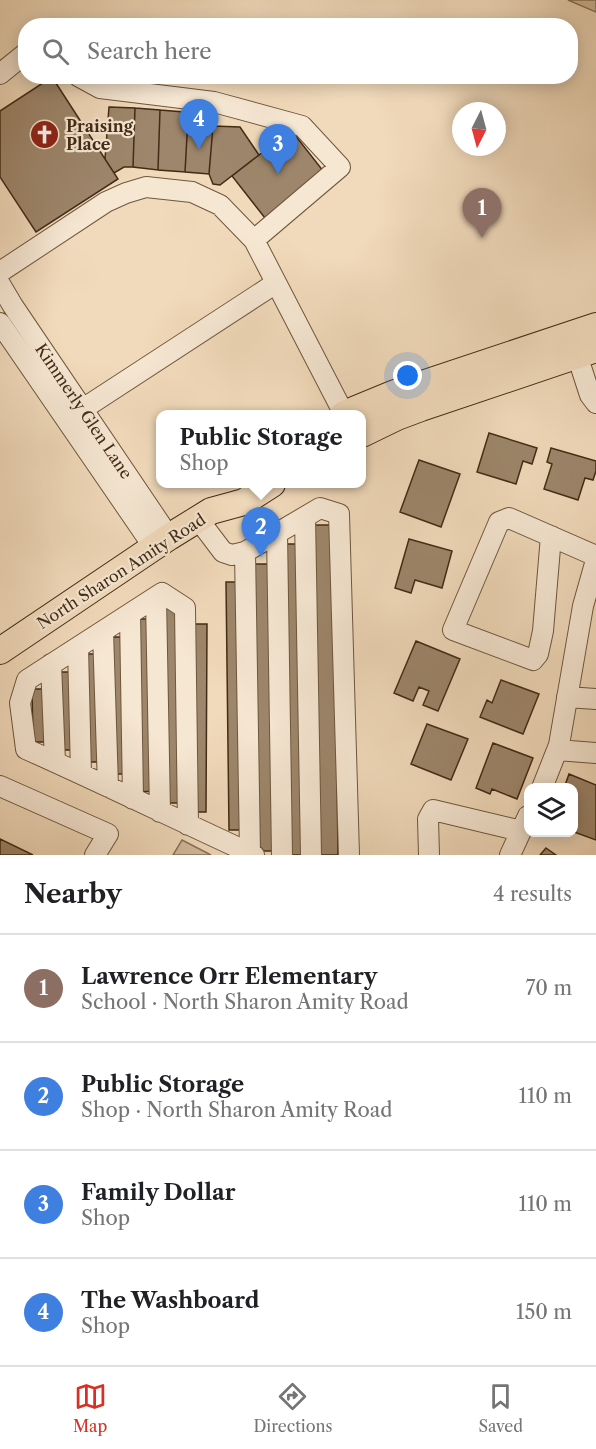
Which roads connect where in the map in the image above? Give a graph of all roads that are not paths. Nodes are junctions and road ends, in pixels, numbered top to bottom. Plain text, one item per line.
1 (18, 59) edge
2 (0, 74) edge
3 (93, 84) edge
4 (254, 240) junction
5 (0, 272) edge
6 (276, 283) junction
7 (0, 284) edge
8 (0, 323) edge
9 (596, 326) edge
10 (596, 338) edge
11 (586, 352) edge
12 (596, 402) edge
13 (82, 409) junction
14 (342, 410) edge
15 (354, 410) edge
16 (66, 420) junction
17 (366, 432) edge
18 (227, 488) edge
19 (265, 488) edge
20 (205, 515) junction
21 (305, 517) junction
22 (277, 534) junction
23 (551, 536) junction
24 (161, 542) junction
25 (245, 552) junction
26 (596, 558) edge
27 (156, 598) junction
28 (130, 614) junction
29 (103, 631) junction
30 (78, 647) junction
31 (0, 651) edge
32 (51, 664) junction
33 (567, 697) junction
34 (596, 699) edge
35 (557, 750) junction
36 (596, 753) edge
37 (55, 762) junction
38 (81, 774) junction
39 (544, 783) edge
40 (0, 786) edge
41 (108, 787) junction
42 (133, 799) junction
43 (160, 812) junction
44 (524, 824) edge
45 (188, 825) junction
46 (524, 826) edge
47 (252, 854) edge
48 (95, 855) edge
49 (282, 855) edge
50 (311, 855) edge
51 (349, 855) edge
52 (429, 855) edge
53 (510, 855) edge

1 - 2 street
3 - 4 street
4 - 5 street
4 - 6 street
6 - 13 street
6 - 14 street
7 - 13 street, Kimmerly Glen Lane
8 - 16 street, Kimmerly Glen Lane
9 - 15 main road
10 - 11 main road
11 - 12 street
11 - 17 main road
13 - 16 street
13 - 24 street, Kimmerly Glen Lane
16 - 24 street, Kimmerly Glen Lane
18 - 20 main road, North Sharon Amity Road
19 - 20 main road, North Sharon Amity Road
20 - 24 main road, North Sharon Amity Road
20 - 25 street
21 - 22 street
21 - 50 street
21 - 51 street
22 - 25 street
22 - 49 street
23 - 23 street
23 - 26 street
24 - 31 main road, North Sharon Amity Road
25 - 47 street
26 - 33 street
27 - 28 street
27 - 43 street
27 - 45 street
28 - 29 street
28 - 42 street
29 - 30 street
29 - 41 street
30 - 32 street
30 - 38 street
32 - 37 street
32 - 37 street
33 - 34 street
33 - 35 street
35 - 36 street
35 - 39 street
37 - 38 street
38 - 41 street
40 - 48 street
41 - 42 street
42 - 43 street
43 - 45 street
44 - 52 street
45 - 47 street
46 - 53 street

